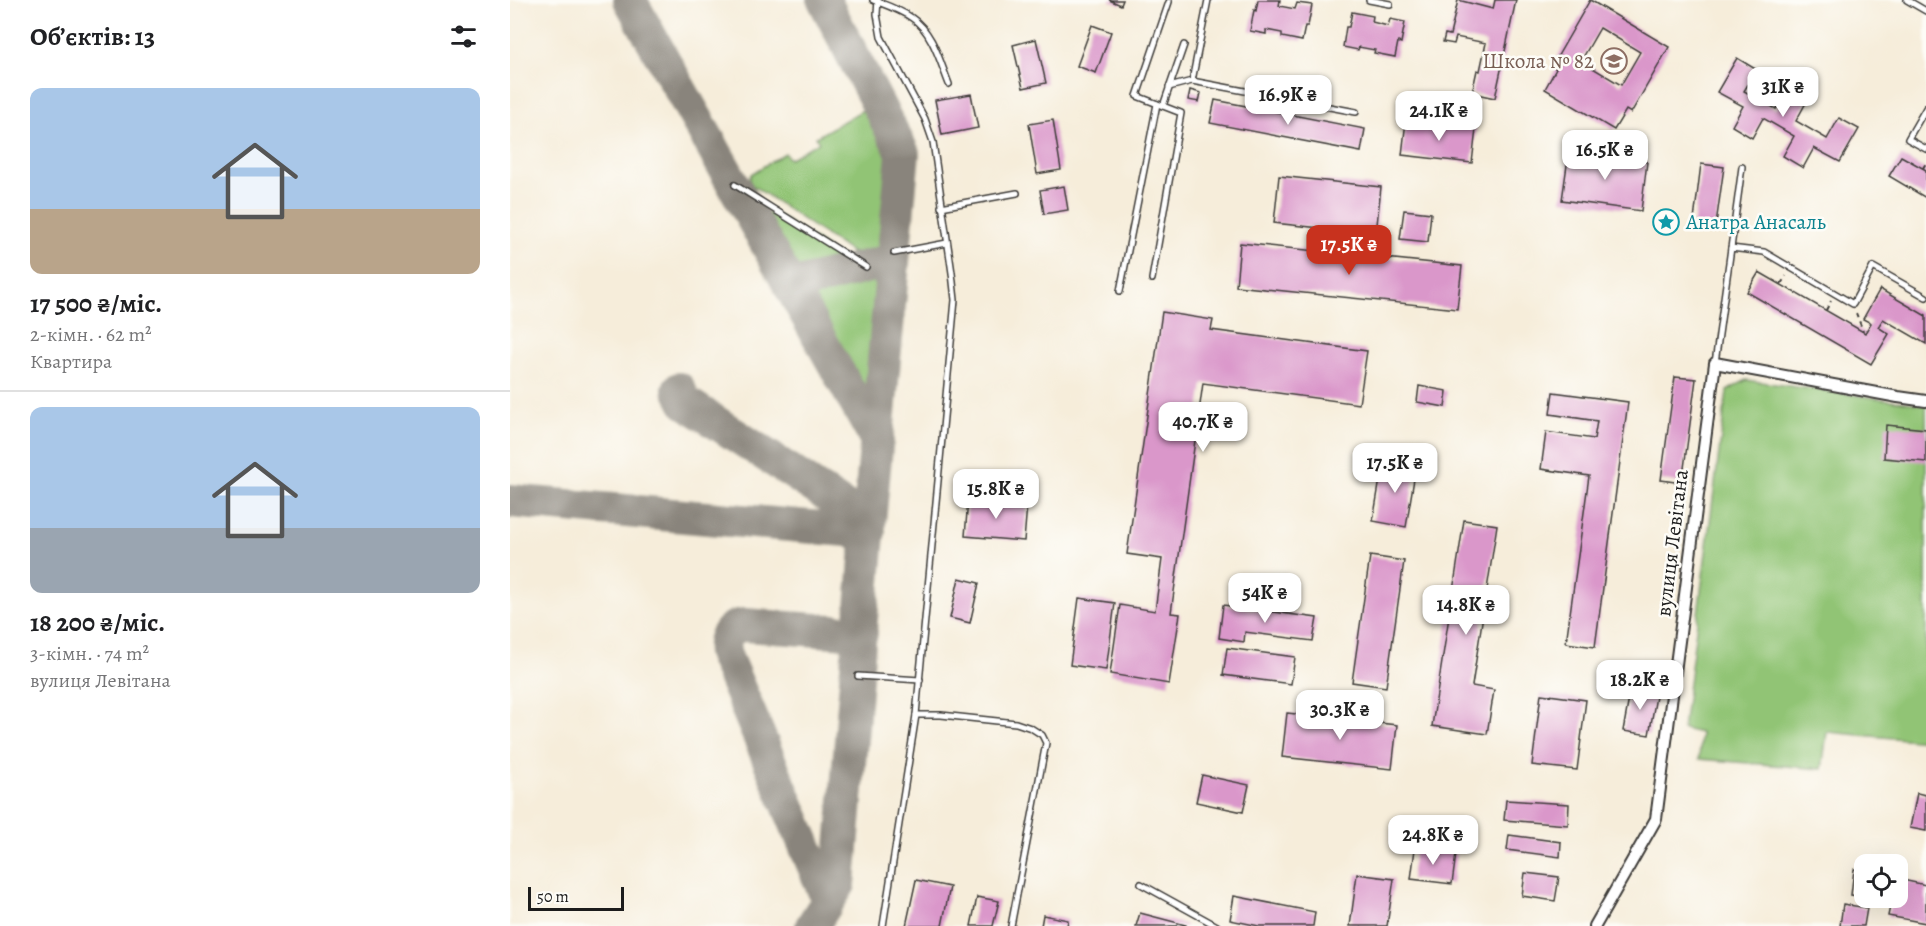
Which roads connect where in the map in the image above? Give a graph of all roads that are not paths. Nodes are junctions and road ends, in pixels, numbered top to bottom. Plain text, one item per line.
1 (1208, 0) edge
2 (1370, 0) edge
3 (1907, 0) edge
4 (876, 1) edge
5 (1169, 2) dead end
6 (1390, 4) dead end
7 (1926, 11) edge
8 (1184, 45) dead end
9 (1192, 81) junction
10 (949, 84) dead end
11 (1170, 87) junction
12 (1160, 105) junction
13 (1926, 108) edge
14 (1356, 112) dead end
15 (1926, 149) edge
16 (1742, 167) dead end
17 (735, 185) dead end
18 (1017, 193) dead end
19 (941, 207) junction
20 (946, 243) junction
21 (1731, 249) junction
22 (894, 253) dead end
23 (866, 267) dead end
24 (1152, 279) dead end
25 (1120, 291) dead end
26 (1926, 297) edge
27 (1715, 363) junction
28 (1926, 400) edge
29 (858, 676) dead end
30 (920, 680) junction
31 (916, 715) junction
32 (1141, 884) dead end
33 (1207, 924) edge
34 (883, 926) edge
35 (1011, 926) edge
36 (1217, 926) edge
37 (1595, 926) edge

1 - 9 lane
2 - 6 lane
3 - 7 lane
4 - 10 lane
4 - 19 lane
5 - 12 lane
8 - 11 lane
9 - 11 lane
9 - 14 lane
11 - 12 lane
12 - 24 lane
12 - 25 lane
13 - 15 lane
16 - 21 lane
17 - 23 lane
18 - 19 lane
19 - 20 lane
20 - 22 lane
20 - 30 lane
21 - 26 lane
21 - 27 lane
27 - 28 street
27 - 37 street, вулиця Левітана
29 - 30 lane
30 - 31 lane
31 - 34 lane
31 - 35 lane
32 - 33 lane
33 - 36 lane

